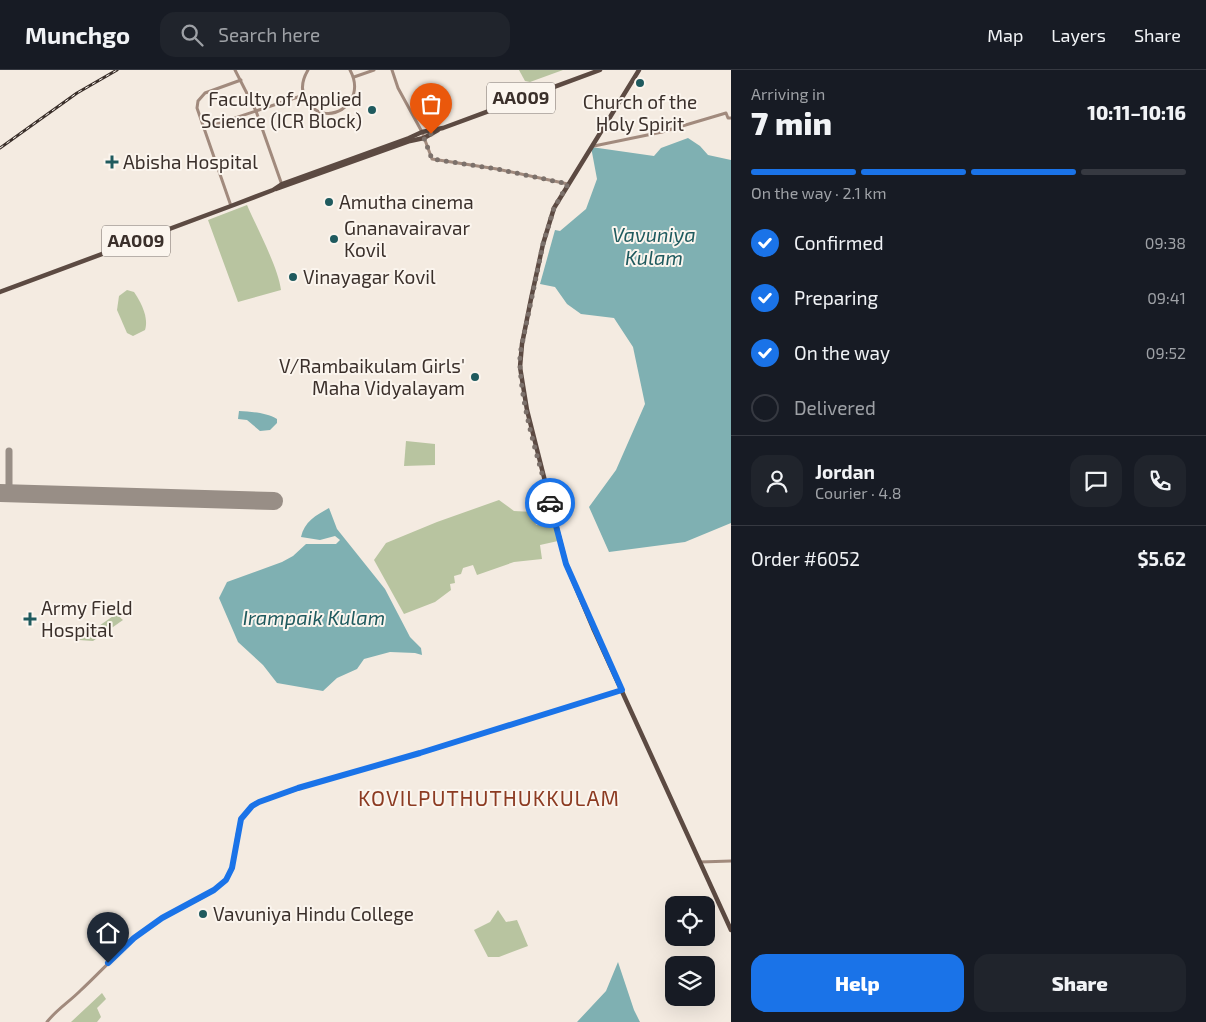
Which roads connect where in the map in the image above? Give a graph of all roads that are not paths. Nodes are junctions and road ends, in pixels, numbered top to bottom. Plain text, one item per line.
1 (235, 70) edge
2 (308, 70) edge
3 (350, 70) edge
4 (374, 70) edge
5 (392, 70) edge
6 (600, 70) edge
7 (639, 71) edge
8 (354, 78) junction
9 (241, 80) junction
10 (304, 95) junction
11 (256, 111) junction
12 (731, 118) edge
13 (205, 128) junction
14 (442, 128) junction
15 (422, 132) junction
16 (424, 138) junction
17 (594, 146) junction
18 (377, 151) junction
19 (568, 184) junction
20 (283, 186) junction
21 (231, 206) junction
22 (0, 292) edge
23 (622, 690) junction
24 (731, 861) edge
25 (699, 862) junction
26 (731, 930) edge
27 (46, 1022) edge

1 - 9 street
2 - 10 street
3 - 8 street
4 - 8 street
5 - 15 street
6 - 14 highway, AA009
7 - 17 highway
8 - 10 street
9 - 11 street
9 - 13 street
10 - 11 street
11 - 13 street
11 - 20 street
12 - 17 street
13 - 21 street
14 - 15 highway, AA009
14 - 16 highway, AA009
15 - 16 street
15 - 18 highway, AA009
16 - 18 highway, AA009
16 - 19 street
17 - 19 highway
18 - 20 highway, AA009
19 - 23 highway
20 - 21 highway, AA009
21 - 22 highway, AA009
23 - 25 highway
23 - 27 street
24 - 25 street
25 - 26 highway

